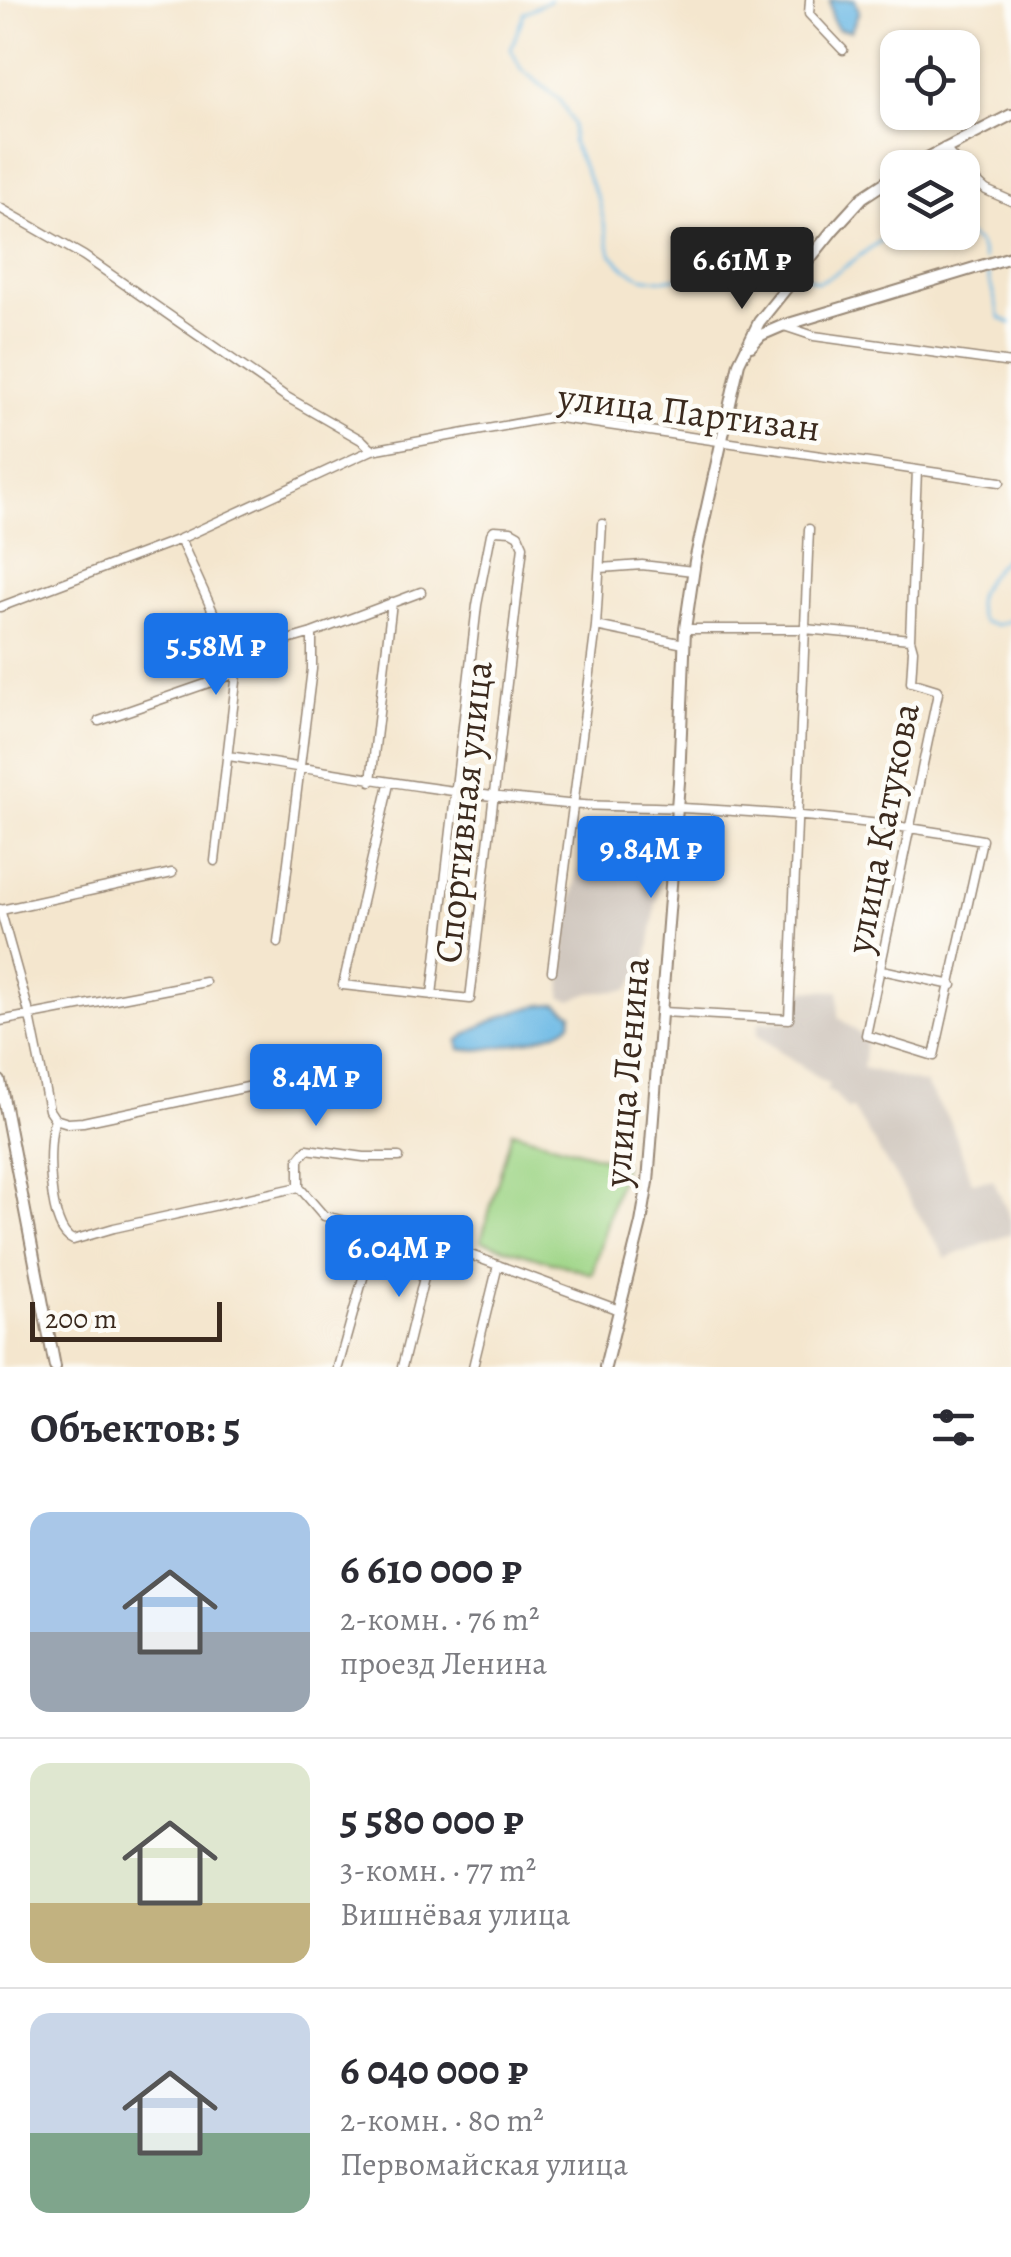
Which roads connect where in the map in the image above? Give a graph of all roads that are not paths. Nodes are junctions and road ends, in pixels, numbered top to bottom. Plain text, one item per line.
1 (810, 0) edge
2 (842, 50) dead end
3 (1011, 114) edge
4 (944, 148) joint
5 (940, 150) edge
6 (980, 184) edge
7 (880, 186) edge
8 (1011, 201) edge
9 (0, 208) edge
10 (1011, 257) edge
11 (774, 304) junction
12 (797, 322) junction
13 (782, 326) junction
14 (739, 363) junction
15 (1011, 363) edge
16 (721, 443) junction
17 (372, 450) junction
18 (917, 470) junction
19 (1000, 482) dead end
20 (602, 524) dead end
21 (809, 529) dead end
22 (180, 539) junction
23 (601, 568) junction
24 (693, 571) junction
25 (421, 592) dead end
26 (392, 602) junction
27 (0, 607) edge
28 (596, 626) junction
29 (686, 629) junction
30 (805, 629) junction
31 (312, 633) junction
32 (910, 639) junction
33 (684, 644) junction
34 (233, 656) junction
35 (236, 672) junction
36 (100, 721) dead end
37 (230, 756) junction
38 (299, 767) junction
39 (371, 781) junction
40 (389, 784) junction
41 (456, 792) junction
42 (492, 797) junction
43 (573, 805) junction
44 (677, 808) junction
45 (798, 814) junction
46 (912, 827) junction
47 (215, 861) dead end
48 (172, 873) dead end
49 (0, 910) edge
50 (278, 943) dead end
51 (882, 970) junction
52 (552, 971) dead end
53 (205, 982) dead end
54 (952, 986) junction
55 (432, 995) junction
56 (663, 1012) junction
57 (30, 1016) junction
58 (0, 1021) edge
59 (0, 1081) edge
60 (258, 1085) dead end
61 (54, 1118) junction
62 (399, 1157) dead end
63 (299, 1187) junction
64 (377, 1228) junction
65 (433, 1241) junction
66 (498, 1265) junction
67 (619, 1310) junction
68 (55, 1367) edge
69 (338, 1367) edge
70 (402, 1367) edge
71 (473, 1367) edge
72 (605, 1367) edge

1 - 2 street
3 - 4 main road
4 - 5 main road
6 - 8 street
7 - 11 main road, улица Ленина
9 - 17 street
10 - 12 main road
11 - 12 main road
11 - 14 main road, улица Ленина
12 - 13 main road
13 - 14 main road
13 - 15 street
14 - 16 main road, улица Ленина
16 - 17 street, улица Партизан
16 - 18 street, улица Партизан
16 - 24 main road, улица Ленина
17 - 22 street, улица Партизан
18 - 19 street, улица Партизан
18 - 32 street, улица Катукова
20 - 23 street
21 - 30 street
22 - 27 street, улица Партизан
22 - 34 street
23 - 24 street
23 - 28 street
24 - 29 main road, улица Ленина
25 - 26 street
26 - 31 street
26 - 39 street
28 - 33 street
28 - 43 street
29 - 30 street
29 - 33 main road, улица Ленина
30 - 32 street
30 - 45 street
31 - 34 street
31 - 38 street
32 - 46 street, улица Катукова
33 - 44 main road, улица Ленина
34 - 35 street
35 - 36 street
35 - 37 street
37 - 38 street
37 - 47 street
38 - 39 street
38 - 50 street
39 - 40 street
40 - 41 street
40 - 55 street, Спортивная улица
41 - 42 street
41 - 42 street, Спортивная улица
41 - 55 street
42 - 43 street
42 - 55 street, Спортивная улица
43 - 44 street
43 - 52 street
44 - 45 street
44 - 56 main road, улица Ленина
45 - 46 street
45 - 56 street
46 - 51 street, улица Катукова
46 - 54 street
48 - 49 street
49 - 57 street
51 - 54 street
51 - 54 street, улица Катукова
53 - 57 street
56 - 67 main road, улица Ленина
57 - 58 street
57 - 61 street
59 - 68 main road
60 - 61 street
61 - 63 street
62 - 63 street
63 - 64 street
64 - 65 street
64 - 69 street
65 - 66 street
65 - 70 street
66 - 67 street
66 - 71 street
67 - 72 main road, улица Ленина

